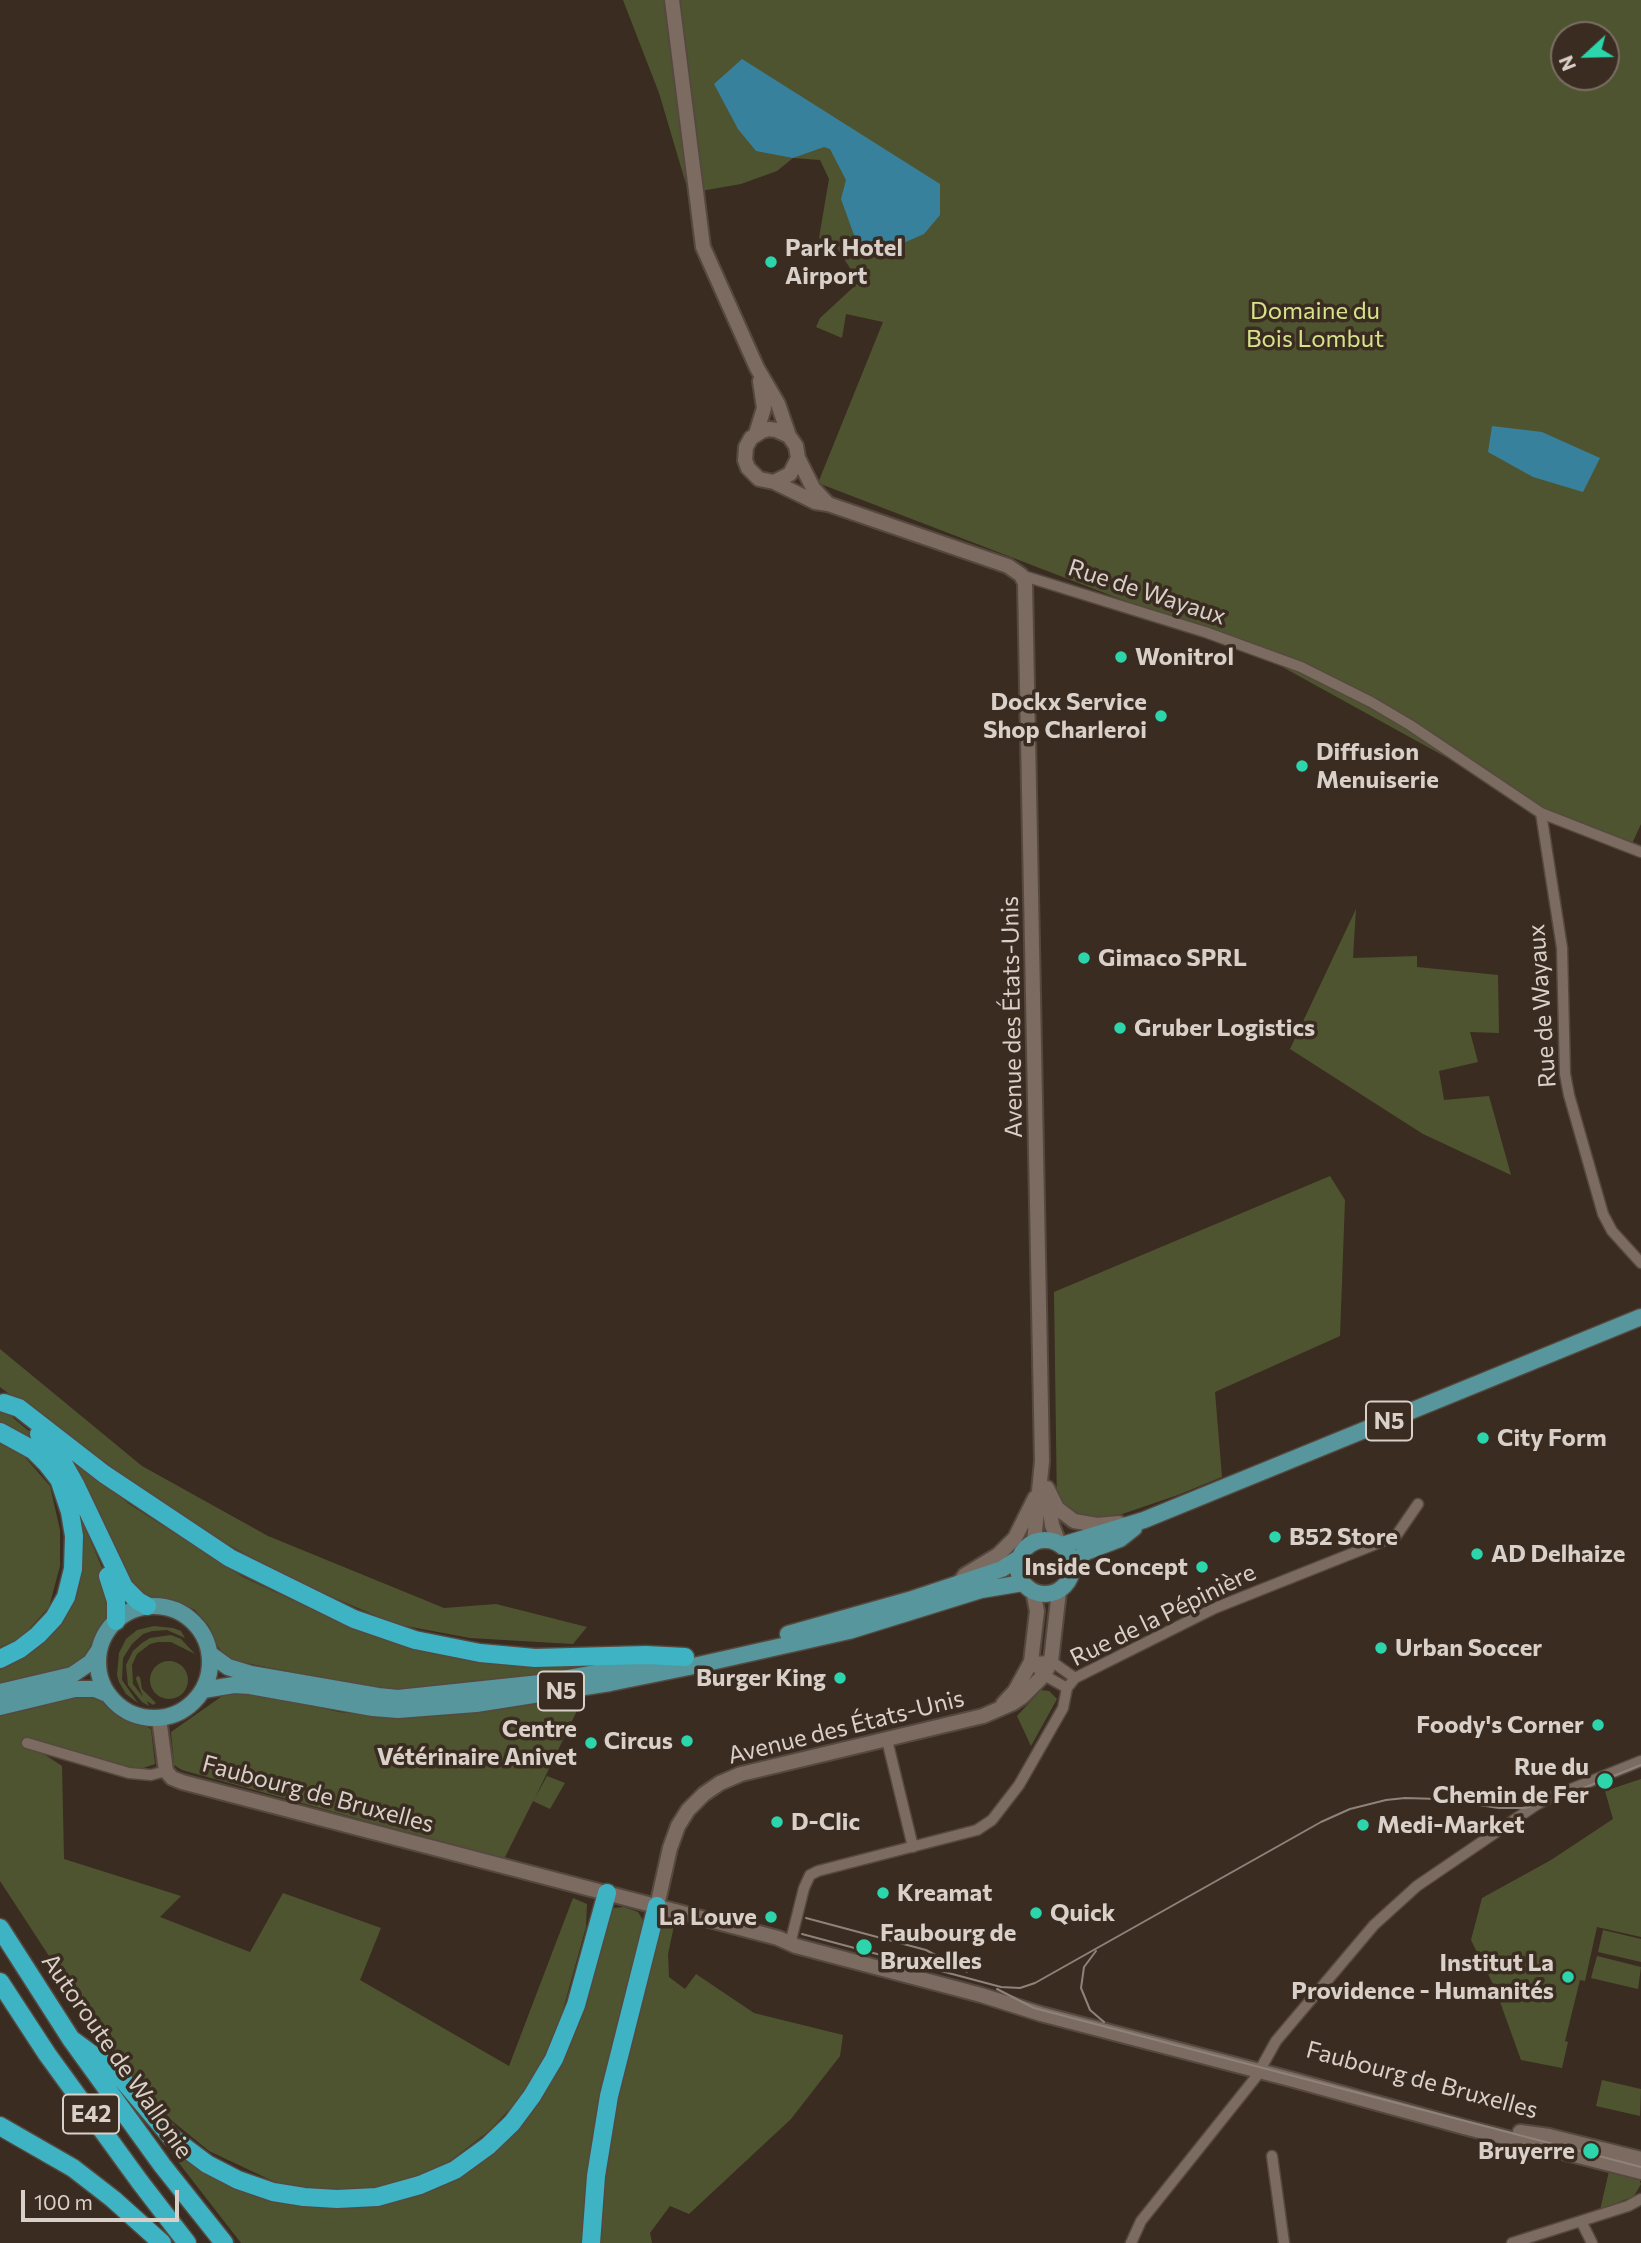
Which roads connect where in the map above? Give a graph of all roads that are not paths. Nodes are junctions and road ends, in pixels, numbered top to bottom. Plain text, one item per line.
1 (672, 0) edge
2 (757, 368) junction
3 (755, 434) junction
4 (789, 436) junction
5 (798, 458) junction
6 (774, 482) junction
7 (828, 504) junction
8 (1021, 575) junction
9 (1541, 813) junction
10 (1636, 850) edge
11 (1641, 859) edge
12 (1641, 1263) edge
13 (1641, 1317) edge
14 (2, 1401) edge
15 (0, 1432) edge
16 (59, 1478) junction
17 (1042, 1491) junction
18 (1418, 1504) dead end
19 (1144, 1520) junction
20 (1034, 1542) junction
21 (1060, 1544) junction
22 (1020, 1558) junction
23 (1072, 1563) junction
24 (958, 1584) junction
25 (1028, 1587) junction
26 (1059, 1591) junction
27 (147, 1606) junction
28 (116, 1620) junction
29 (99, 1650) junction
30 (210, 1654) junction
31 (685, 1657) junction
32 (0, 1659) edge
33 (1051, 1661) junction
34 (1031, 1662) junction
35 (1044, 1675) junction
36 (1075, 1678) junction
37 (1067, 1688) junction
38 (203, 1690) junction
39 (0, 1692) edge
40 (109, 1695) junction
41 (0, 1707) edge
42 (1000, 1708) junction
43 (159, 1718) junction
44 (887, 1740) junction
45 (27, 1743) dead end
46 (1641, 1761) edge
47 (166, 1771) junction
48 (914, 1847) junction
49 (607, 1893) junction
50 (657, 1906) junction
51 (0, 1928) edge
52 (790, 1944) junction
53 (0, 1982) edge
54 (71, 2039) junction
55 (1262, 2067) junction
56 (0, 2126) edge
57 (1272, 2156) dead end
58 (1641, 2159) edge
59 (1641, 2172) edge
60 (1641, 2199) edge
61 (1581, 2221) junction
62 (162, 2243) edge
63 (187, 2243) edge
64 (224, 2243) edge
65 (591, 2243) edge
66 (1131, 2243) edge
67 (1284, 2243) edge
68 (1512, 2243) edge
69 (1592, 2243) edge

1 - 2 street
2 - 3 street
2 - 4 street
3 - 4 street
3 - 6 street
4 - 5 street
5 - 6 street
5 - 7 street
6 - 7 street
7 - 8 street
8 - 9 street, Rue de Wayaux
8 - 17 street, Avenue des États-Unis
9 - 10 street, Rue de Wayaux
9 - 12 street, Rue de Wayaux
10 - 11 street
13 - 19 main road, N5
14 - 27 highway
14 - 31 highway
15 - 16 highway
16 - 28 highway
16 - 32 highway
17 - 19 street
17 - 20 street, Avenue des États-Unis
17 - 21 street, Avenue des États-Unis
17 - 24 street
18 - 36 street, Rue de la Pépinière
19 - 21 main road, N5
19 - 23 main road, N5
20 - 21 main road, N5
20 - 22 main road, N5
21 - 23 main road
22 - 24 main road, N5
22 - 25 main road
23 - 26 main road
24 - 31 main road, N5
25 - 26 main road, N5
25 - 34 street, Avenue des États-Unis
25 - 38 main road, N5
26 - 33 street, Avenue des États-Unis
27 - 28 main road
27 - 30 main road
28 - 29 main road
29 - 39 main road
29 - 40 main road
30 - 31 main road, N5
30 - 38 main road
33 - 34 street
33 - 35 street, Avenue des États-Unis
33 - 36 street
34 - 35 street
34 - 42 street, Avenue des États-Unis
35 - 37 street
35 - 42 street, Avenue des États-Unis
36 - 37 street, Rue de la Pépinière
37 - 48 street, Rue de la Pépinière
38 - 43 main road
40 - 41 main road
40 - 43 main road
42 - 44 street, Avenue des États-Unis
43 - 47 street, Faubourg de Bruxelles
44 - 48 street
44 - 50 street, Avenue des États-Unis
45 - 47 street, Faubourg de Bruxelles
46 - 55 street
47 - 49 street, Faubourg de Bruxelles
48 - 52 street, Rue de la Pépinière
49 - 50 street, Faubourg de Bruxelles
49 - 54 highway
50 - 52 street, Faubourg de Bruxelles
50 - 65 highway
51 - 54 highway, Autoroute de Wallonie / E42
52 - 55 street, Faubourg de Bruxelles
53 - 63 highway, E42
54 - 64 highway, Autoroute de Wallonie / E42
55 - 58 street, Faubourg de Bruxelles
55 - 59 street, Faubourg de Bruxelles
55 - 66 street
56 - 62 highway
57 - 67 street
60 - 61 street
61 - 68 street
61 - 69 street

